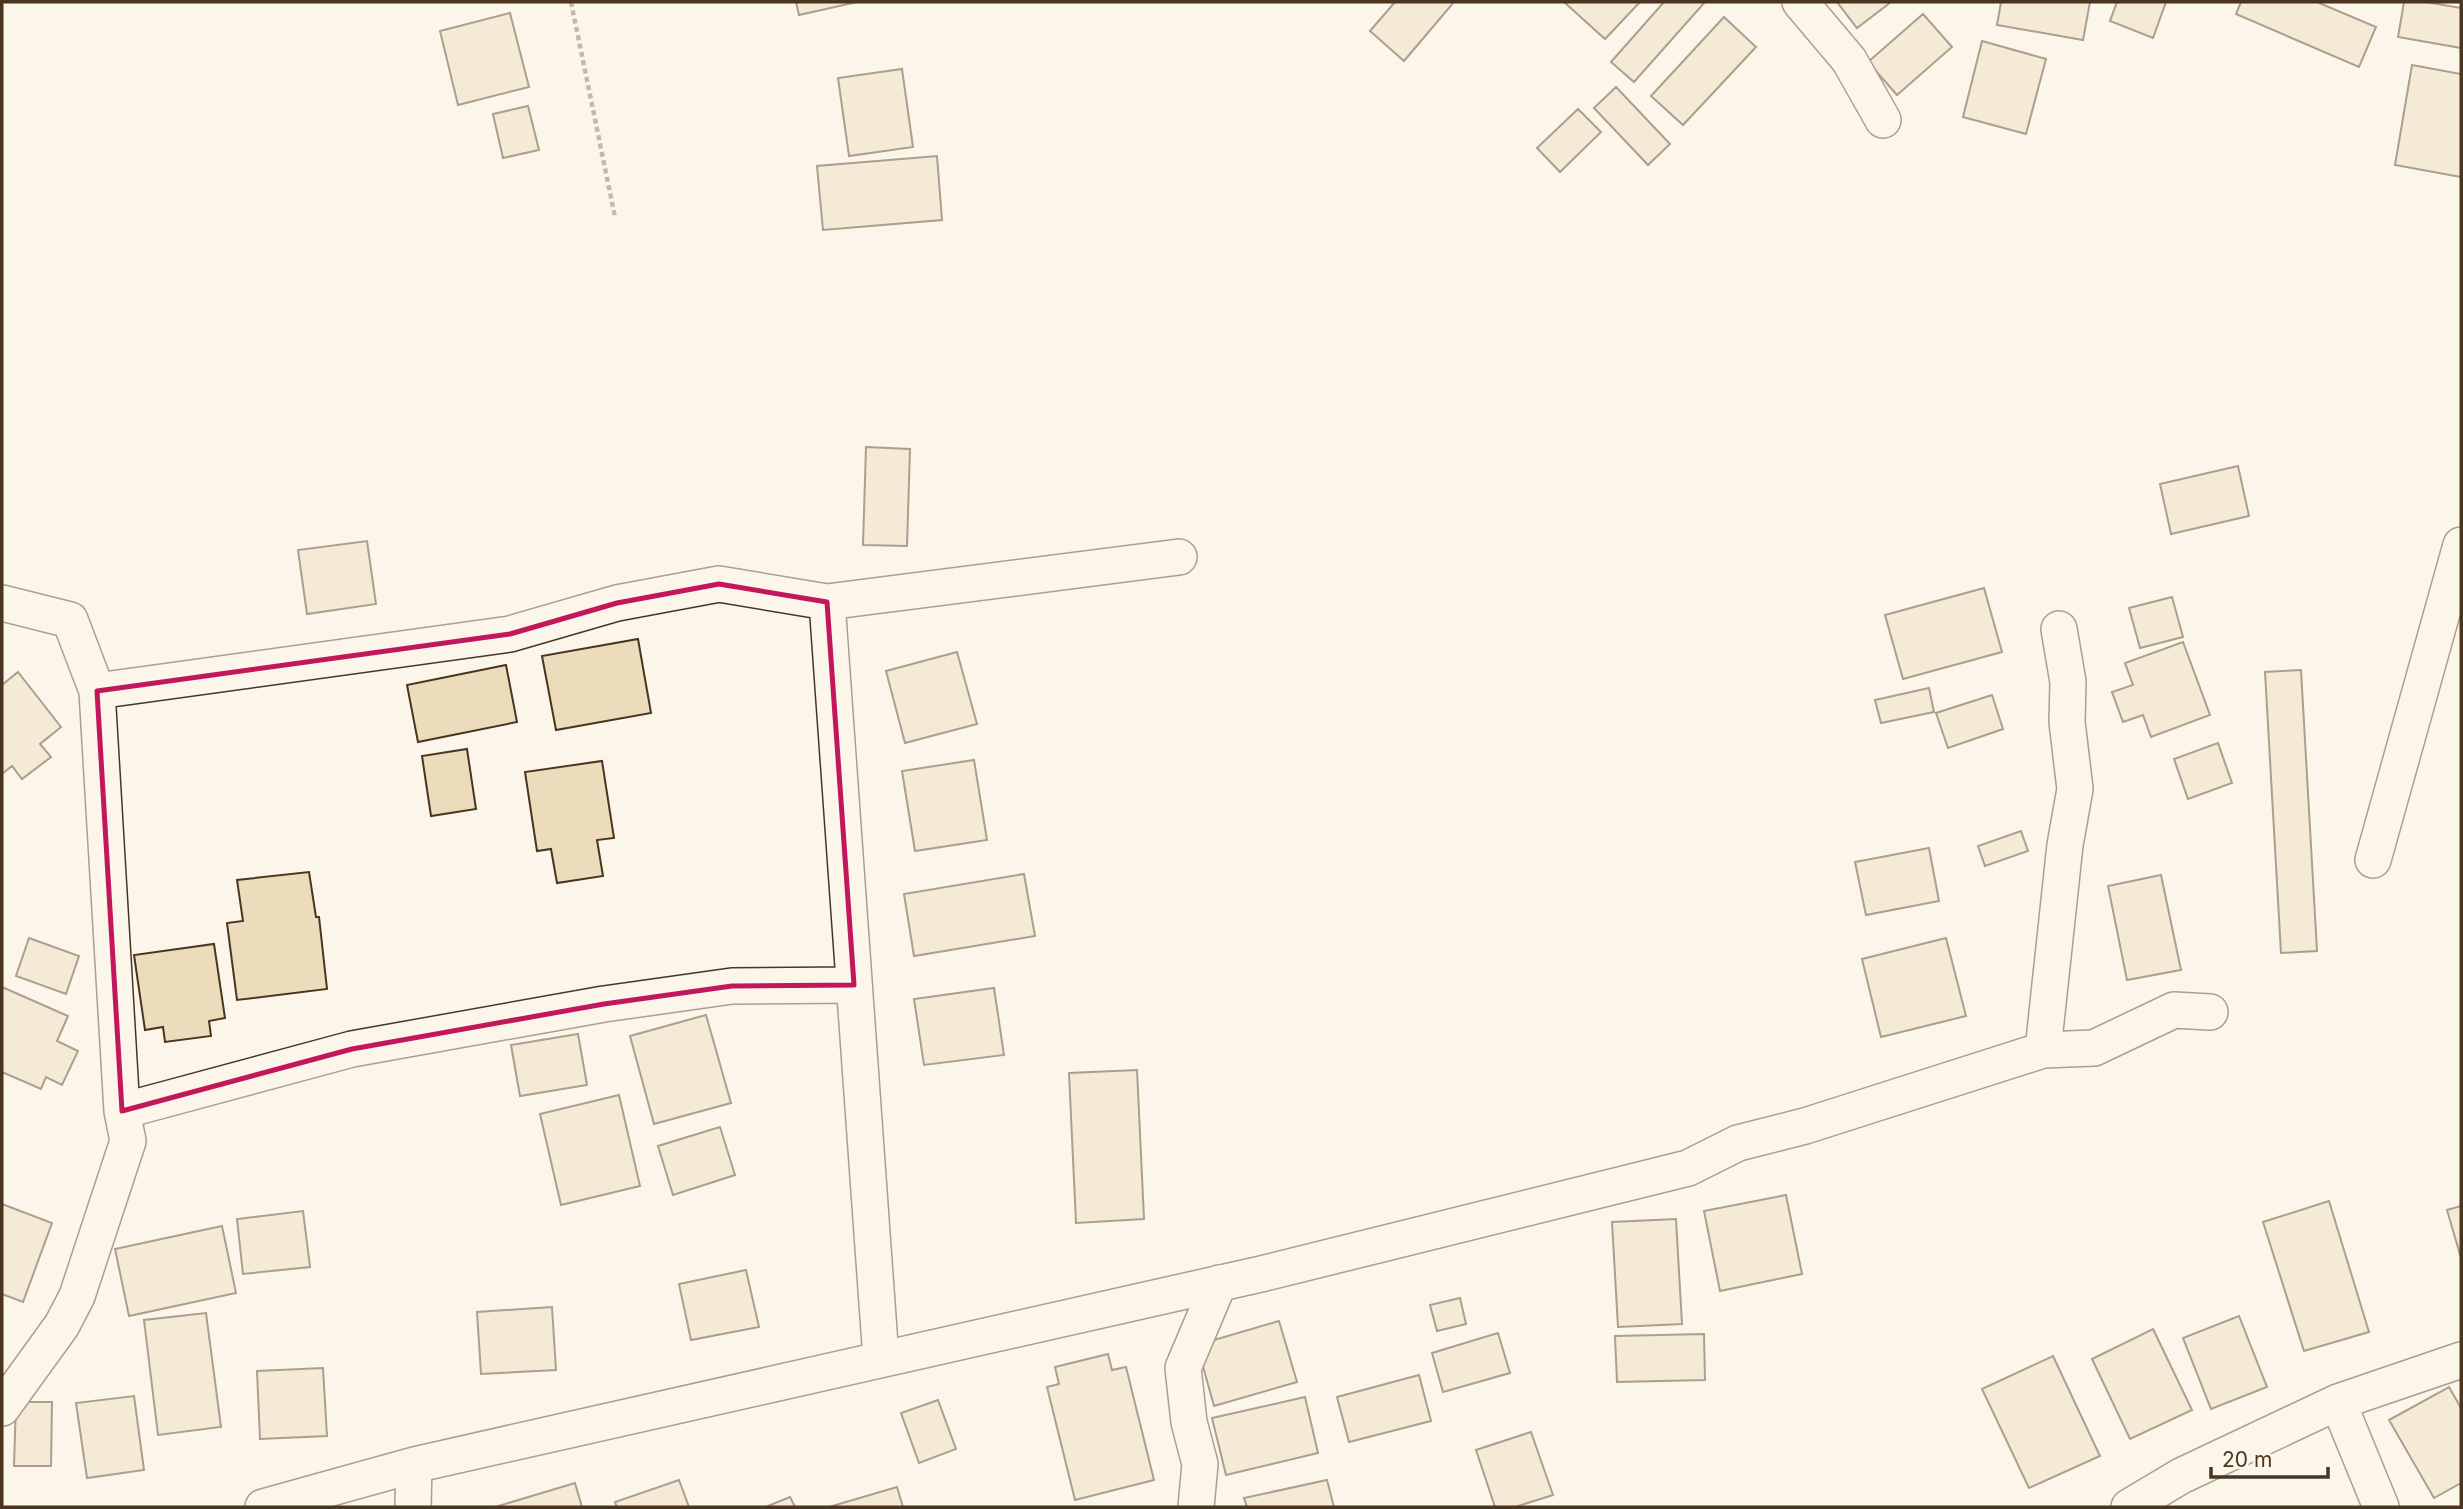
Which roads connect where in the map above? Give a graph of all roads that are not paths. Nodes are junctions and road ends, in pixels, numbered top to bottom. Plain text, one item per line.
1 (1800, 2) edge
2 (1883, 120) dead end
3 (2461, 545) edge
4 (1179, 557) dead end
5 (827, 602) junction
6 (2, 603) edge
7 (2059, 629) dead end
8 (97, 691) junction
9 (2373, 860) dead end
10 (854, 985) junction
11 (2210, 1012) dead end
12 (2043, 1049) junction
13 (122, 1111) junction
14 (1219, 1283) junction
15 (881, 1359) junction
16 (2461, 1360) edge
17 (2338, 1402) junction
18 (2, 1408) edge
19 (414, 1465) junction
20 (263, 1507) edge
21 (413, 1507) edge
22 (1196, 1507) edge
23 (2129, 1507) edge
24 (2381, 1507) edge

1 - 2 street
3 - 9 street
4 - 5 street
5 - 8 street
5 - 10 street
6 - 8 street
7 - 12 street
8 - 13 street
10 - 13 street
10 - 15 street
11 - 12 street
12 - 14 street
13 - 18 street
14 - 15 street
14 - 22 street
15 - 19 street
16 - 17 street
17 - 23 street
17 - 24 street
19 - 20 street
19 - 21 street

